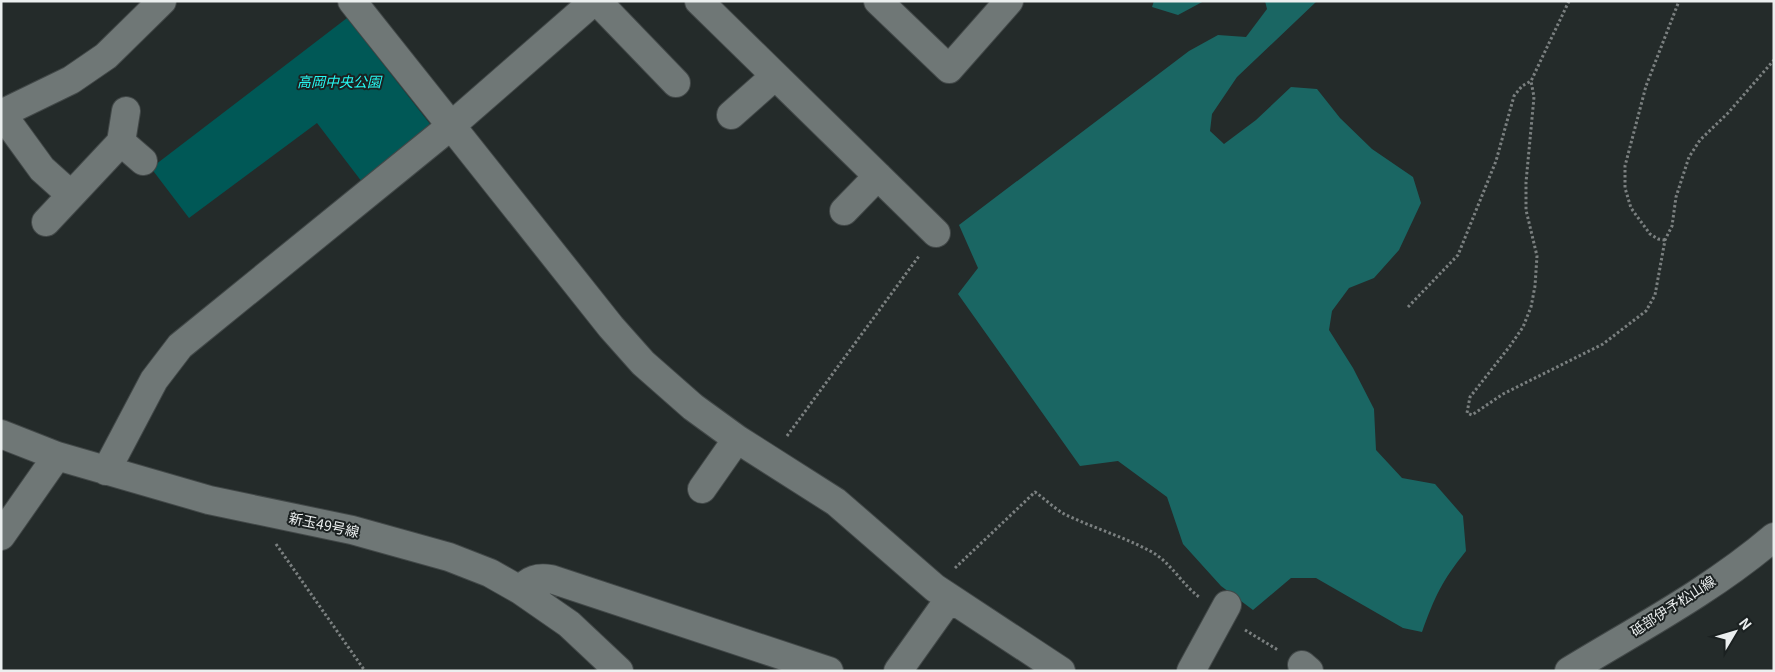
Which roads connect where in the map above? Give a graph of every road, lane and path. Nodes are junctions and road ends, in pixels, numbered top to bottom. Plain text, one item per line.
1 (162, 1) edge
2 (352, 1) edge
3 (595, 1) edge
4 (699, 1) edge
5 (878, 1) edge
6 (1009, 1) edge
7 (1569, 1) edge
8 (1679, 1) edge
9 (1774, 60) edge
10 (775, 76) junction
11 (1531, 80) junction
12 (676, 83) dead end
13 (126, 111) dead end
14 (2, 114) edge
15 (731, 115) dead end
16 (452, 124) junction
17 (121, 142) junction
18 (143, 161) dead end
19 (878, 176) junction
20 (71, 195) junction
21 (844, 210) dead end
22 (46, 222) dead end
23 (936, 233) joint
24 (1665, 240) junction
25 (1408, 307) dead end
26 (1, 434) edge
27 (737, 439) junction
28 (57, 456) junction
29 (770, 459) junction
30 (106, 471) junction
31 (702, 489) dead end
32 (251, 509) junction
33 (1, 536) edge
34 (1774, 537) edge
35 (520, 590) junction
36 (942, 593) junction
37 (1224, 610) junction
38 (1306, 668) edge
39 (365, 671) edge
40 (619, 671) edge
41 (829, 671) edge
42 (898, 671) edge
43 (1061, 671) edge
44 (1191, 671) edge
45 (1569, 671) edge

1 - 14 street
2 - 16 street
3 - 12 street
3 - 16 street
4 - 10 street
5 - 6 street
7 - 11 path
8 - 24 path
9 - 24 path
10 - 15 street
10 - 19 street
11 - 24 path
11 - 25 path
13 - 17 street
14 - 20 street
16 - 27 street
16 - 30 street
17 - 18 street
17 - 20 street
19 - 21 street
19 - 23 street
20 - 22 street
23 - 29 path
26 - 28 street, 新玉49号線
27 - 29 street
27 - 31 street
28 - 30 street, 新玉49号線
28 - 33 street
29 - 36 street
30 - 32 street, 新玉49号線
32 - 35 street, 新玉49号線
32 - 39 path
34 - 45 street, 砥部伊予松山線
35 - 40 street, 新玉49号線
35 - 41 street
36 - 37 path
36 - 42 street
36 - 43 street
37 - 38 path
37 - 44 street

